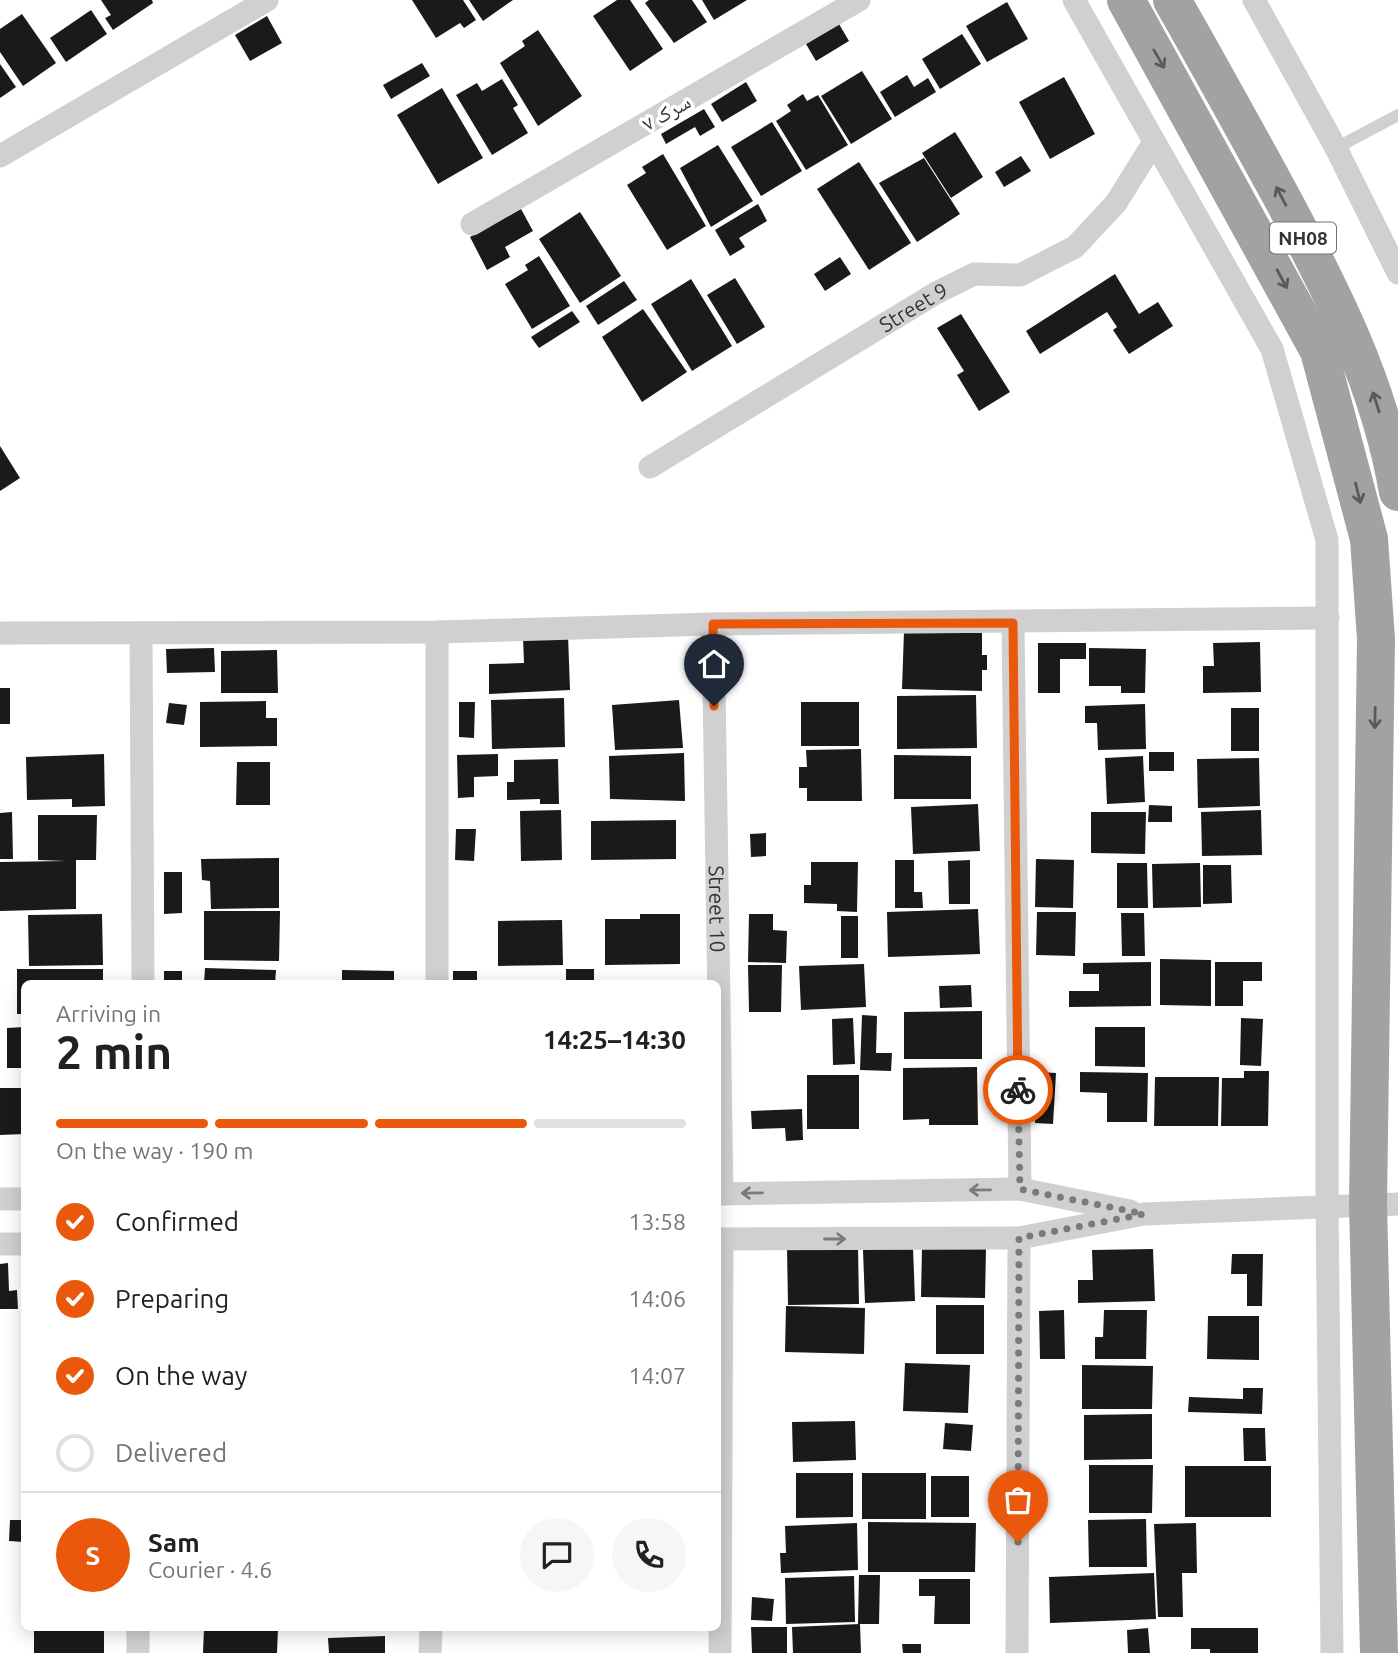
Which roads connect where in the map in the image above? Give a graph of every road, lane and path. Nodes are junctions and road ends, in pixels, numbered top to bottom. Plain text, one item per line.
1 (267, 0) edge
2 (859, 0) edge
3 (1074, 0) edge
4 (1126, 0) edge
5 (1172, 0) edge
6 (1254, 0) edge
7 (1398, 115) edge
8 (1154, 142) junction
9 (1336, 148) junction
10 (0, 156) edge
11 (472, 224) dead end
12 (1398, 273) edge
13 (650, 467) dead end
14 (1398, 492) edge
15 (1328, 618) junction
16 (1013, 623) junction
17 (713, 624) junction
18 (437, 632) junction
19 (0, 633) edge
20 (141, 633) junction
21 (143, 980) edge
22 (437, 980) edge
23 (717, 980) edge
24 (1020, 1189) junction
25 (721, 1194) edge
26 (0, 1199) edge
27 (21, 1199) edge
28 (1383, 1204) edge
29 (1327, 1206) junction
30 (1144, 1214) junction
31 (1019, 1238) junction
32 (721, 1239) edge
33 (0, 1244) edge
34 (21, 1244) edge
35 (138, 1631) edge
36 (431, 1631) edge
37 (720, 1631) edge
38 (138, 1653) edge
39 (430, 1653) edge
40 (720, 1653) edge
41 (1017, 1653) edge
42 (1332, 1653) edge
43 (1379, 1653) edge

1 - 10 street
2 - 11 street, سرک ۷
3 - 8 street
4 -> 28 highway, NH08
14 -> 5 highway, NH08
6 - 9 street
7 - 9 lane
8 - 13 street, Street 9
8 - 15 street
9 - 12 street
15 - 16 street
15 - 29 street
16 - 17 street
16 - 24 street
17 - 18 street
17 - 23 street, Street 10
18 - 20 street
18 - 22 street
19 - 20 street
20 - 21 street
24 -> 25 street
24 - 30 street
26 - 27 street
28 - 29 street
28 - 43 highway, NH08
29 - 30 street
29 - 42 street
30 - 31 street
32 -> 31 street
31 - 41 street
33 - 34 street
35 - 38 street
36 - 39 street
37 - 40 street

